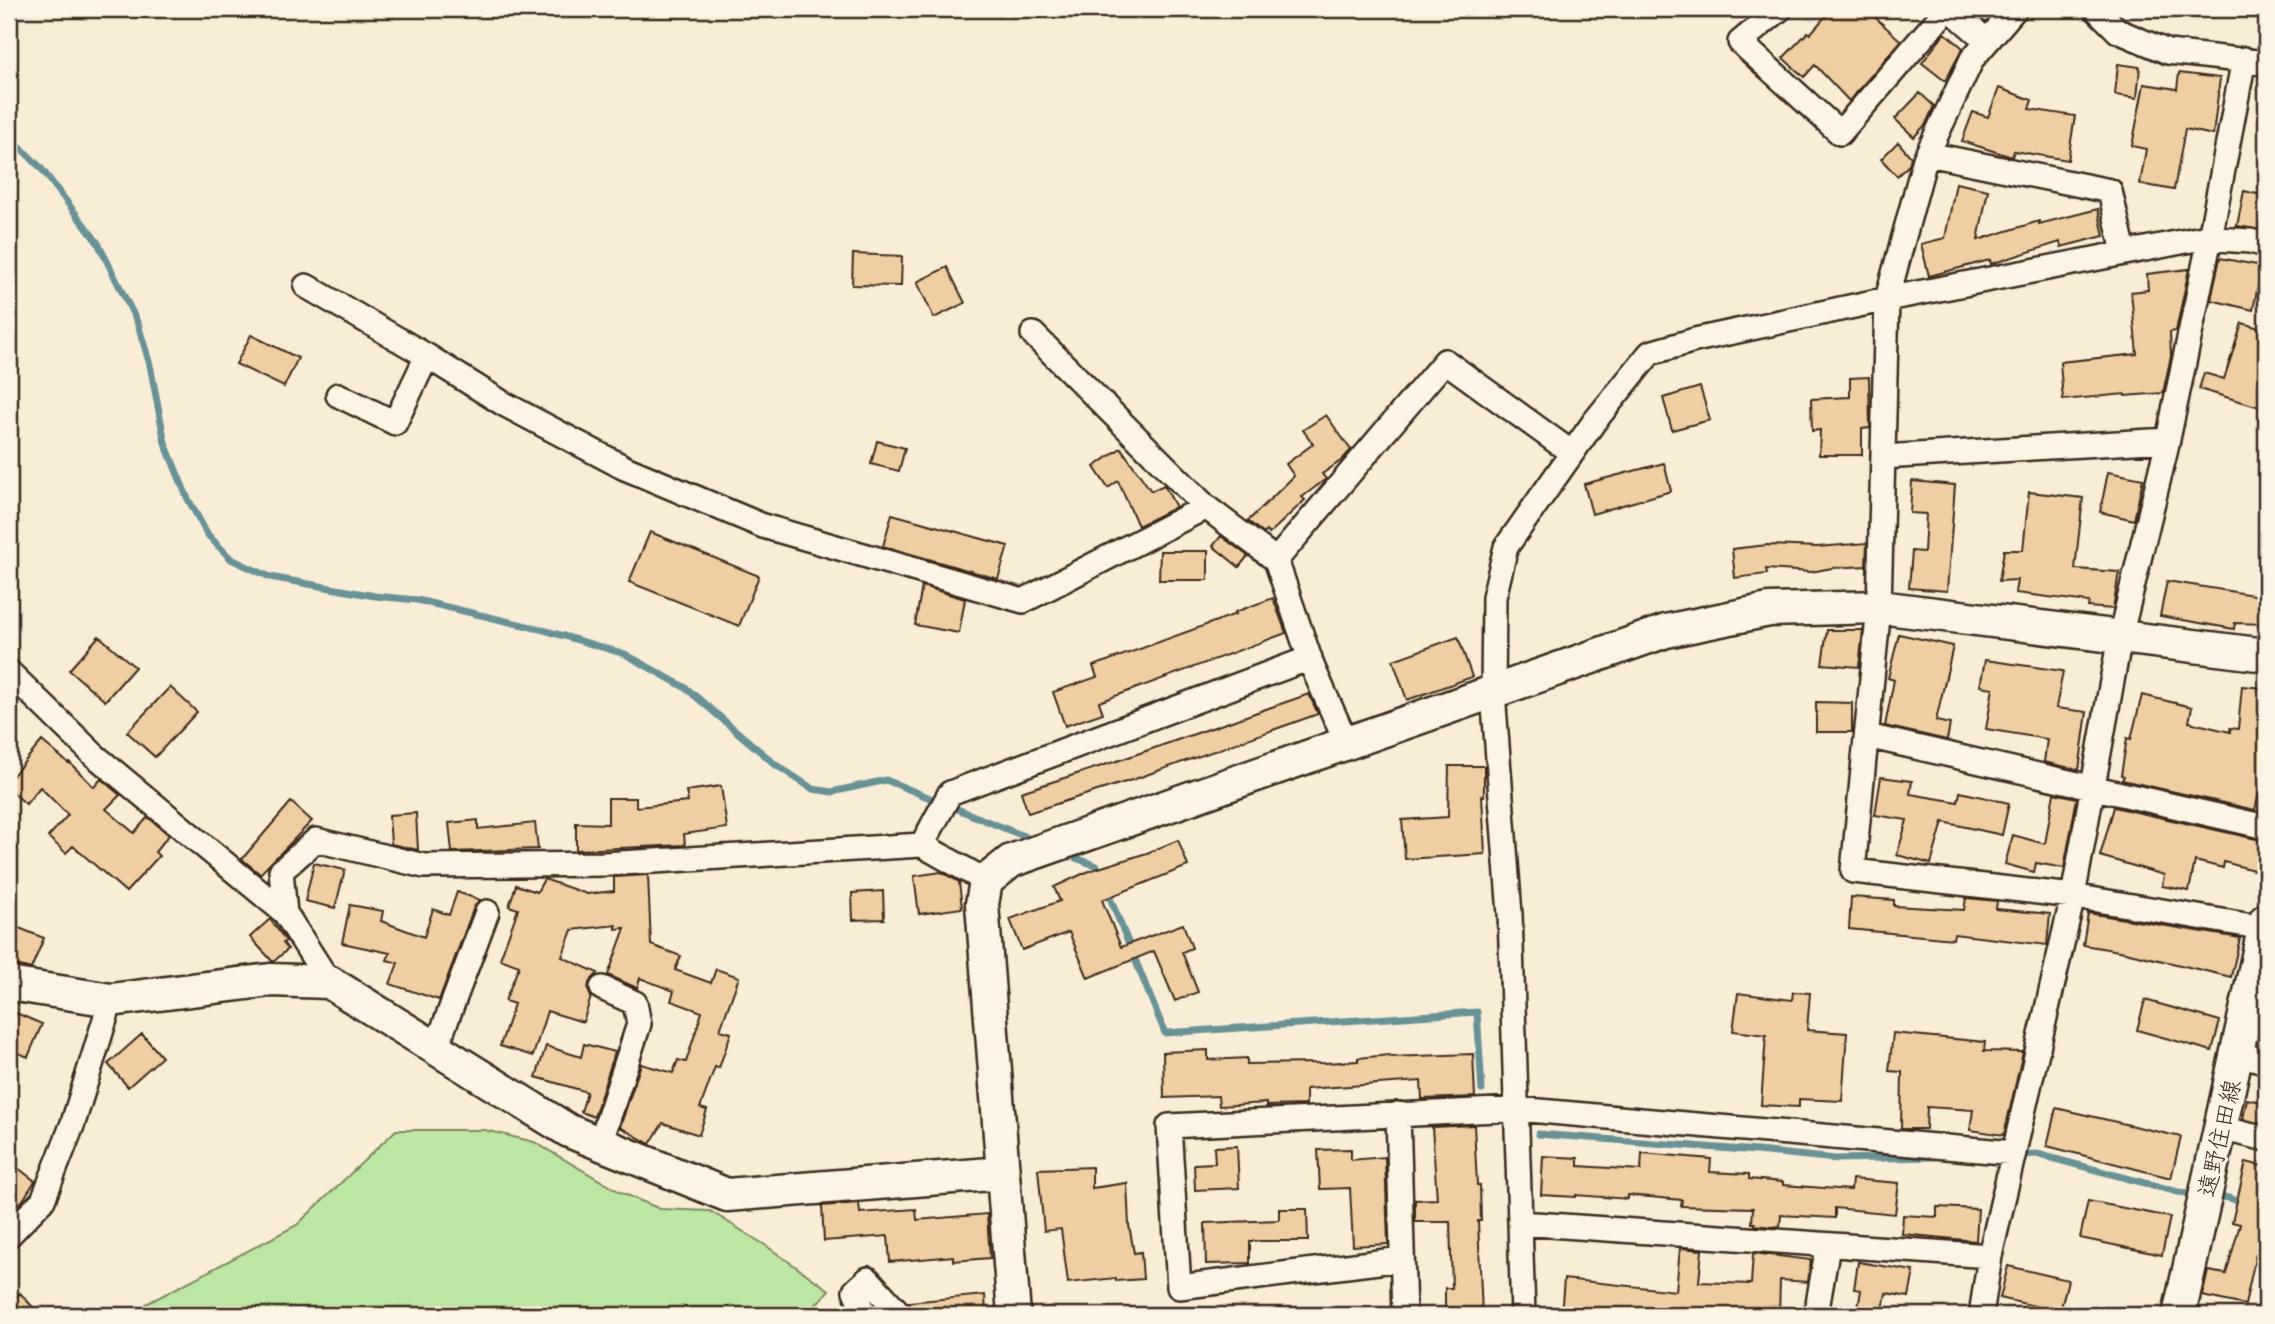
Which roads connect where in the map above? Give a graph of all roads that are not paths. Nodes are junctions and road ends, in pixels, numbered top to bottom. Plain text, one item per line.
1 (1780, 9) edge
2 (1948, 9) edge
3 (2015, 9) edge
4 (2096, 9) edge
5 (1987, 41) junction
6 (2255, 61) edge
7 (1928, 154) junction
8 (2210, 238) junction
9 (2266, 245) edge
10 (2124, 253) junction
11 (306, 286) dead end
12 (1887, 299) junction
13 (1033, 334) dead end
14 (428, 356) junction
15 (338, 395) dead end
16 (2168, 440) junction
17 (1572, 453) junction
18 (1883, 457) junction
19 (1206, 507) junction
20 (1276, 560) junction
21 (1879, 607) junction
22 (2120, 637) junction
23 (2266, 655) edge
24 (1310, 658) junction
25 (9, 671) edge
26 (1493, 693) junction
27 (1867, 736) junction
28 (1347, 744) junction
29 (2093, 787) junction
30 (2266, 827) edge
31 (922, 845) junction
32 (986, 881) junction
33 (2073, 896) junction
34 (487, 912) dead end
35 (285, 913) junction
36 (2265, 924) edge
37 (329, 982) junction
38 (9, 984) edge
39 (602, 989) dead end
40 (111, 1000) junction
41 (436, 1048) junction
42 (2252, 1057) edge
43 (1517, 1109) junction
44 (1398, 1114) junction
45 (2220, 1128) junction
46 (2266, 1139) edge
47 (600, 1144) junction
48 (2014, 1153) junction
49 (1003, 1174) junction
50 (1521, 1223) junction
51 (9, 1235) edge
52 (1828, 1245) junction
53 (1990, 1256) junction
54 (1402, 1259) junction
55 (865, 1315) edge
56 (901, 1315) edge
57 (1014, 1315) edge
58 (1404, 1315) edge
59 (1523, 1315) edge
60 (1816, 1315) edge
61 (1981, 1315) edge
62 (2179, 1315) edge

1 - 2 street
2 - 5 street
3 - 5 street
4 - 6 street
5 - 7 street
6 - 8 street
7 - 10 street
7 - 12 street
8 - 9 street
8 - 10 street
8 - 16 street
10 - 12 street
11 - 14 street
12 - 17 street
12 - 18 street
13 - 19 street
14 - 15 street
14 - 19 street
16 - 18 street
16 - 22 street
17 - 20 street
17 - 26 street
18 - 21 street
19 - 20 street
20 - 24 street
21 - 22 street
21 - 26 street
21 - 27 street
22 - 23 street
22 - 29 street
24 - 28 street
24 - 31 street
25 - 35 street
26 - 28 street
26 - 43 street
27 - 29 street
27 - 33 street
28 - 32 street
29 - 30 street
29 - 33 street
31 - 32 street
31 - 35 street
32 - 49 street
33 - 36 street
33 - 48 street
34 - 41 street
35 - 37 street
36 - 42 street, 遠野住田線
37 - 40 street
37 - 41 street
38 - 40 street
39 - 47 street
40 - 51 street
41 - 47 street
42 - 45 street, 遠野住田線
43 - 44 street
43 - 48 street
43 - 50 street
44 - 54 street
44 - 54 street
45 - 46 street
45 - 62 street, 遠野住田線
47 - 49 street
48 - 53 street
49 - 57 street
50 - 52 street
50 - 59 street
52 - 53 street
52 - 60 street
53 - 61 street
54 - 58 street
55 - 56 street

